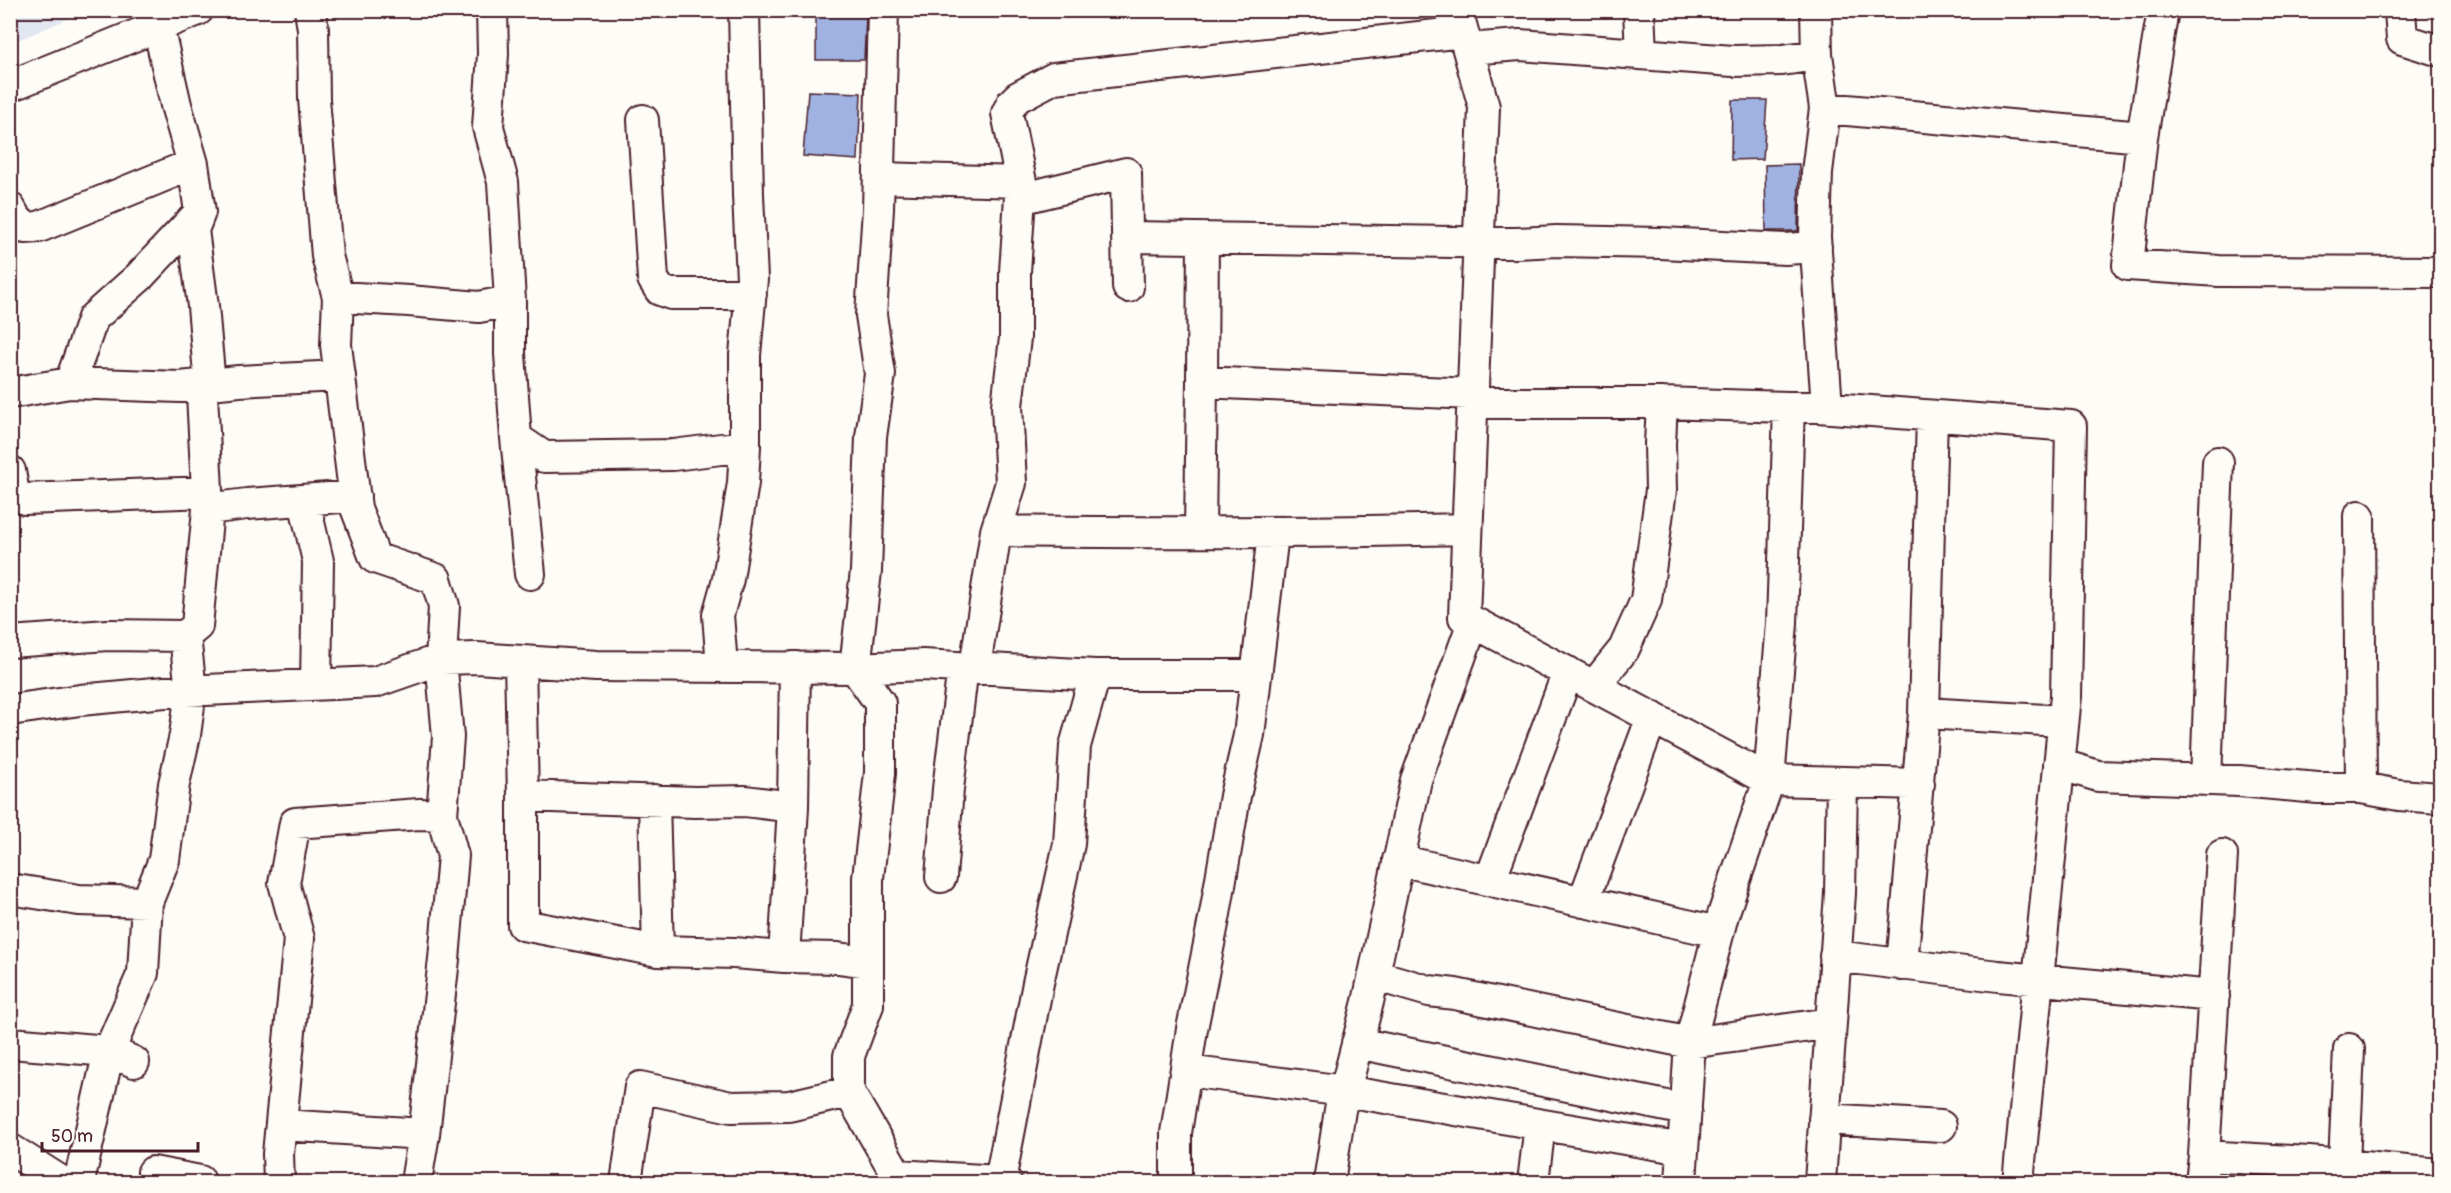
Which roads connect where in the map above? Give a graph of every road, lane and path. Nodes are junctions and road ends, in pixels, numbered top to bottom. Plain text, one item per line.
1 (198, 10) edge
2 (310, 10) edge
3 (492, 10) edge
4 (744, 10) edge
5 (883, 10) edge
6 (1639, 10) edge
7 (1816, 10) edge
8 (2163, 10) edge
9 (2400, 10) edge
10 (158, 26) junction
11 (1463, 31) edge
12 (2440, 51) edge
13 (1641, 53) junction
14 (1816, 55) junction
15 (10, 87) edge
16 (1825, 108) junction
17 (643, 120) dead end
18 (2142, 137) junction
19 (194, 164) junction
20 (879, 178) junction
21 (1020, 190) junction
22 (10, 207) edge
23 (200, 212) junction
24 (1128, 237) junction
25 (1203, 239) junction
26 (1479, 242) junction
27 (1816, 247) junction
28 (2440, 272) edge
29 (1128, 287) dead end
30 (751, 294) junction
31 (338, 297) junction
32 (510, 301) junction
33 (340, 376) junction
34 (1202, 382) junction
35 (70, 383) junction
36 (210, 385) junction
37 (10, 393) edge
38 (1473, 398) junction
39 (1662, 403) junction
40 (1827, 406) junction
41 (1789, 407) junction
42 (1932, 416) junction
43 (516, 438) junction
44 (746, 446) junction
45 (2218, 462) dead end
46 (10, 471) edge
47 (355, 496) junction
48 (207, 501) junction
49 (304, 501) junction
50 (2359, 516) dead end
51 (1467, 529) junction
52 (996, 531) junction
53 (1200, 531) junction
54 (1273, 534) junction
55 (530, 574) dead end
56 (1473, 622) junction
57 (185, 636) junction
58 (10, 642) edge
59 (441, 659) junction
60 (520, 661) junction
61 (722, 666) junction
62 (795, 666) junction
63 (969, 667) junction
64 (855, 668) junction
65 (1568, 672) junction
66 (1095, 675) junction
67 (1256, 675) junction
68 (316, 684) junction
69 (1594, 686) junction
70 (191, 691) junction
71 (10, 710) edge
72 (1924, 712) junction
73 (1652, 717) junction
74 (2062, 721) junction
75 (2059, 764) junction
76 (1769, 780) junction
77 (2206, 780) junction
78 (1842, 782) junction
79 (1919, 784) junction
80 (2361, 788) junction
81 (523, 796) junction
82 (2440, 798) edge
83 (654, 800) junction
84 (793, 807) junction
85 (442, 815) junction
86 (2222, 855) dead end
87 (1398, 860) junction
88 (941, 877) dead end
89 (1490, 880) junction
90 (10, 889) edge
91 (147, 902) junction
92 (1583, 902) junction
93 (1718, 932) junction
94 (658, 951) junction
95 (1835, 956) junction
96 (784, 957) junction
97 (868, 962) junction
98 (1902, 965) junction
99 (1374, 975) junction
100 (2037, 978) junction
101 (2214, 996) junction
102 (1831, 1023) junction
103 (1357, 1042) junction
104 (1690, 1042) junction
105 (10, 1043) edge
106 (2349, 1049) dead end
107 (122, 1056) junction
108 (1186, 1071) junction
109 (1345, 1091) junction
110 (849, 1092) junction
111 (1686, 1110) junction
112 (1824, 1119) junction
113 (281, 1125) junction
114 (1540, 1125) junction
115 (1941, 1126) dead end
116 (424, 1134) junction
117 (10, 1149) edge
118 (1683, 1149) junction
119 (2344, 1165) junction
120 (2202, 1169) edge
121 (153, 1172) dead end
122 (2308, 1172) edge
123 (2440, 1174) edge
124 (898, 1179) edge
125 (62, 1182) edge
126 (79, 1182) edge
127 (203, 1182) edge
128 (279, 1182) edge
129 (416, 1182) edge
130 (626, 1182) edge
131 (1001, 1182) edge
132 (1176, 1182) edge
133 (1329, 1182) edge
134 (1533, 1182) edge
135 (1681, 1182) edge
136 (1820, 1182) edge
137 (2018, 1182) edge

1 - 10 street
2 - 31 street
3 - 32 street
4 - 30 street
5 - 20 street
6 - 13 street
7 - 14 street
8 - 18 street
9 - 12 street
10 - 15 street
10 - 19 street
11 - 13 street
11 - 21 street
11 - 26 street
13 - 14 street
14 - 16 street
16 - 18 street
16 - 27 street
17 - 30 street
18 - 28 street
19 - 22 street
19 - 23 street
20 - 21 street
20 - 64 street
21 - 24 street
21 - 52 street
23 - 35 street
23 - 36 street
24 - 25 street
24 - 29 street
25 - 26 street
25 - 34 street
26 - 27 street
26 - 38 street
27 - 40 street
30 - 44 street
31 - 32 street
31 - 33 street
32 - 43 street
33 - 36 street
33 - 47 street
34 - 38 street
34 - 53 street
35 - 36 street
35 - 37 street
36 - 48 street
38 - 39 street
38 - 51 street
39 - 41 street
39 - 69 street
40 - 41 street
40 - 42 street
41 - 76 street
42 - 72 street
42 - 74 street
43 - 44 street
43 - 55 street
44 - 61 street
45 - 77 street
46 - 48 street
47 - 49 street
47 - 59 street
48 - 49 street
48 - 57 street
49 - 68 street
50 - 80 street
51 - 54 street
51 - 56 street
52 - 53 street
52 - 63 street
53 - 54 street
54 - 67 street
56 - 65 street
56 - 87 street
57 - 58 street
57 - 70 street
59 - 60 street
59 - 68 street
59 - 85 street
60 - 61 street
60 - 81 street
61 - 62 street
62 - 64 street
62 - 84 street
63 - 64 street
63 - 66 street
63 - 88 street
64 - 97 street
65 - 69 street
65 - 89 street
66 - 67 street
66 - 131 street
67 - 108 street
68 - 70 street
69 - 73 street
70 - 71 street
70 - 91 street
72 - 74 street
72 - 79 street
73 - 76 street
73 - 92 street
74 - 75 street
75 - 77 street
75 - 100 street
76 - 78 street
76 - 93 street
77 - 80 street
78 - 79 street
78 - 95 street
79 - 98 street
80 - 82 street
81 - 83 street
81 - 94 street
83 - 84 street
83 - 94 street
84 - 96 street
85 - 113 street
85 - 116 street
86 - 101 street
87 - 89 street
87 - 99 street
89 - 92 street
90 - 91 street
91 - 107 street
92 - 93 street
93 - 104 street
94 - 96 street
95 - 98 street
95 - 102 street
96 - 97 street
97 - 110 street
98 - 100 street
99 - 103 street
99 - 104 street
100 - 101 street
100 - 137 street
101 - 120 street
102 - 104 street
102 - 112 street
103 - 109 street
103 - 111 street
104 - 111 street
105 - 107 street
106 - 119 street
107 - 126 street
108 - 109 street
108 - 132 street
109 - 114 street
109 - 133 street
110 - 124 street
110 - 130 street
111 - 118 street
112 - 115 street
112 - 136 street
113 - 116 street
113 - 128 street
114 - 118 street
114 - 134 street
116 - 129 street
117 - 125 street
118 - 135 street
119 - 122 street
119 - 123 street
120 - 122 street
121 - 127 street
124 - 131 street

